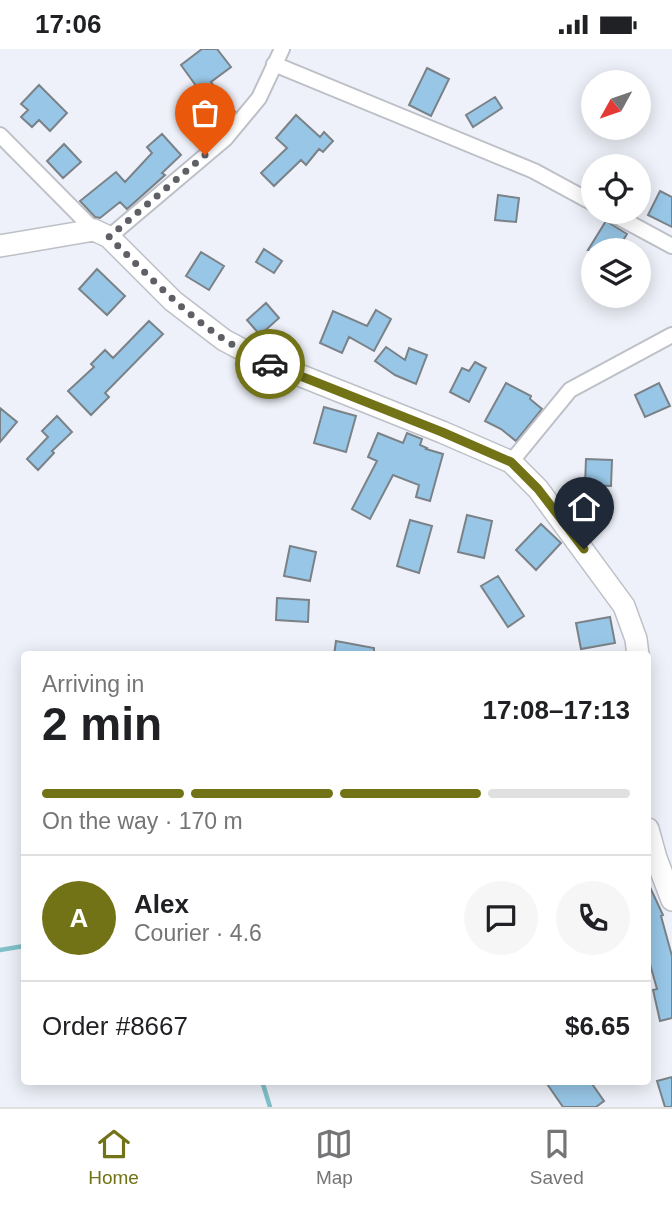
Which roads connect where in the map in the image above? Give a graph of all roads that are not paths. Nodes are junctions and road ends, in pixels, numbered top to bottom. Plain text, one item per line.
1 (282, 49) edge
2 (274, 64) junction
3 (0, 135) edge
4 (581, 196) edge
5 (631, 224) edge
6 (101, 234) junction
7 (0, 246) edge
8 (672, 246) edge
9 (672, 335) edge
10 (511, 462) junction
11 (638, 651) edge
12 (651, 838) edge
13 (672, 900) edge

1 - 2 street
2 - 4 street
2 - 6 street
3 - 6 street
5 - 8 street
6 - 7 street
6 - 10 street
9 - 10 street
10 - 11 street
12 - 13 street

